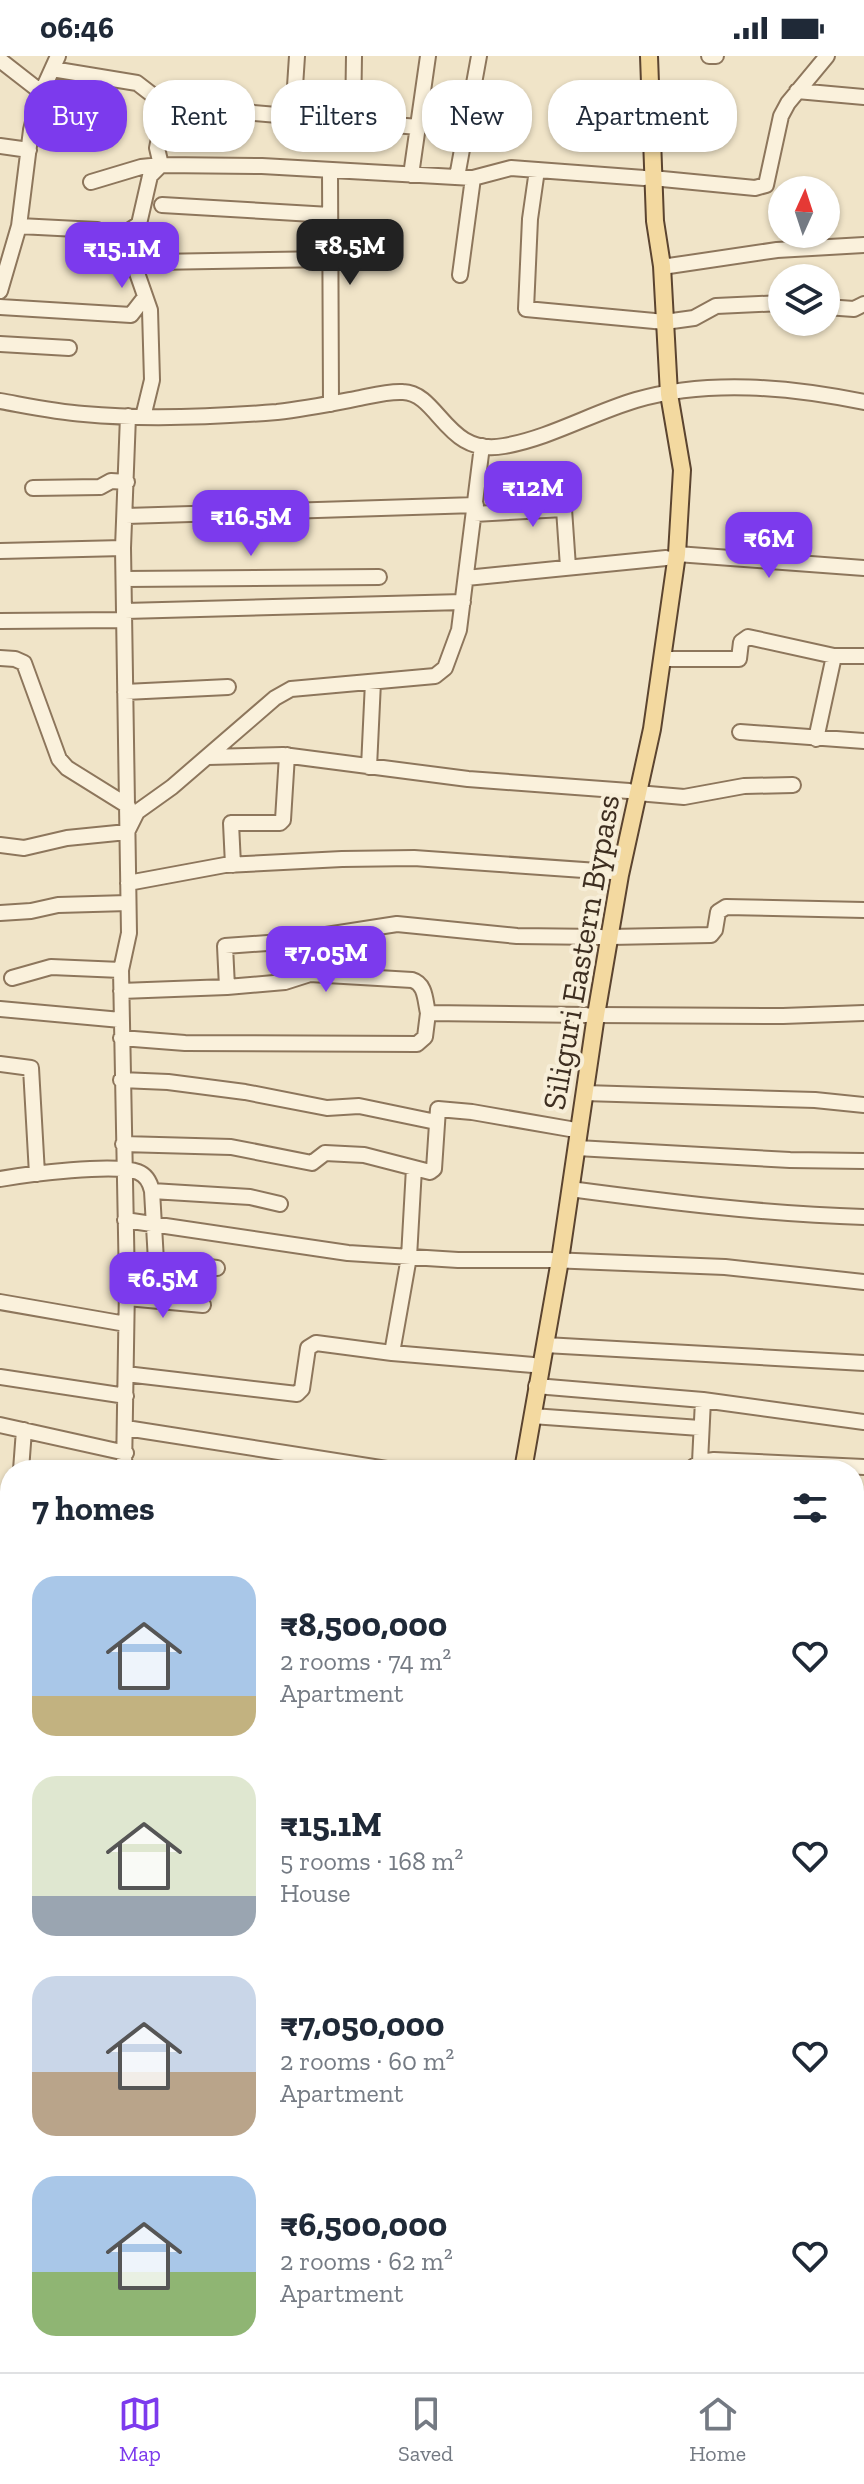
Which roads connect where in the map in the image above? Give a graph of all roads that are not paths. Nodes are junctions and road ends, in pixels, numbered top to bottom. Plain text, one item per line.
1 (297, 56) edge
2 (354, 56) edge
3 (428, 56) edge
4 (479, 56) edge
5 (640, 56) edge
6 (649, 56) edge
7 (709, 56) edge
8 (716, 56) edge
9 (827, 56) edge
10 (0, 60) edge
11 (55, 63) edge
12 (26, 80) edge
13 (295, 80) edge
14 (354, 80) edge
15 (143, 87) edge
16 (797, 91) junction
17 (864, 97) edge
18 (406, 126) edge
19 (418, 127) junction
20 (0, 146) edge
21 (24, 149) edge
22 (29, 152) edge
23 (158, 152) edge
24 (161, 165) junction
25 (537, 170) junction
26 (330, 171) junction
27 (411, 175) junction
28 (457, 177) junction
29 (473, 178) junction
30 (648, 178) junction
31 (91, 182) dead end
32 (162, 205) dead end
33 (330, 215) junction
34 (19, 226) junction
35 (117, 239) junction
36 (864, 245) edge
37 (330, 259) junction
38 (4, 262) edge
39 (154, 262) dead end
40 (662, 267) junction
41 (460, 275) dead end
42 (0, 291) edge
43 (663, 294) junction
44 (145, 297) junction
45 (768, 304) edge
46 (864, 304) edge
47 (0, 307) edge
48 (840, 309) edge
49 (665, 322) junction
50 (0, 344) edge
51 (69, 348) dead end
52 (669, 394) junction
53 (0, 401) edge
54 (864, 402) edge
55 (331, 404) junction
56 (135, 417) junction
57 (482, 446) junction
58 (127, 482) junction
59 (33, 488) dead end
60 (475, 509) junction
61 (126, 516) junction
62 (123, 548) junction
63 (0, 551) edge
64 (671, 556) junction
65 (568, 567) junction
66 (864, 568) edge
67 (379, 577) dead end
68 (466, 578) junction
69 (124, 579) junction
70 (463, 602) junction
71 (124, 616) junction
72 (0, 621) edge
73 (834, 656) junction
74 (864, 656) edge
75 (0, 658) edge
76 (662, 659) junction
77 (373, 682) junction
78 (228, 687) dead end
79 (125, 692) junction
80 (740, 732) dead end
81 (816, 739) junction
82 (864, 741) edge
83 (287, 755) junction
84 (208, 757) junction
85 (369, 767) junction
86 (793, 785) dead end
87 (633, 792) junction
88 (128, 806) junction
89 (127, 832) junction
90 (0, 845) edge
91 (233, 865) junction
92 (612, 872) junction
93 (128, 883) junction
94 (128, 903) junction
95 (864, 910) edge
96 (0, 913) edge
97 (605, 937) junction
98 (121, 970) junction
99 (12, 978) dead end
100 (227, 987) junction
101 (121, 991) junction
102 (0, 1009) edge
103 (428, 1013) junction
104 (864, 1013) edge
105 (591, 1015) junction
106 (121, 1020) junction
107 (121, 1038) junction
108 (0, 1064) edge
109 (121, 1080) junction
110 (584, 1093) junction
111 (864, 1105) edge
112 (436, 1122) junction
113 (570, 1129) junction
114 (123, 1144) junction
115 (577, 1148) junction
116 (864, 1161) edge
117 (124, 1168) junction
118 (414, 1168) junction
119 (37, 1174) junction
120 (0, 1179) edge
121 (570, 1189) junction
122 (152, 1191) junction
123 (280, 1204) dead end
124 (864, 1217) edge
125 (125, 1220) junction
126 (153, 1224) junction
127 (409, 1257) junction
128 (555, 1260) junction
129 (217, 1268) dead end
130 (864, 1282) edge
131 (127, 1298) junction
132 (0, 1302) edge
133 (203, 1305) dead end
134 (126, 1324) junction
135 (545, 1345) junction
136 (392, 1353) junction
137 (864, 1363) edge
138 (533, 1365) junction
139 (126, 1374) junction
140 (0, 1377) edge
141 (536, 1386) junction
142 (126, 1396) junction
143 (703, 1400) junction
144 (532, 1416) junction
145 (864, 1422) edge
146 (0, 1425) edge
147 (126, 1428) junction
148 (700, 1428) junction
149 (24, 1430) junction
150 (126, 1453) junction
151 (22, 1460) edge
152 (125, 1460) edge
153 (329, 1460) edge
154 (517, 1460) edge
155 (525, 1460) edge
156 (695, 1460) edge

1 - 13 street
2 - 14 street
3 - 19 street
4 - 28 street
5 - 30 main road, Siliguri Eastern Bypass
6 - 30 main road, Siliguri Eastern Bypass
7 - 8 street
9 - 16 street
10 - 12 street
11 - 15 street
16 - 17 street
16 - 30 street
18 - 19 street
19 - 27 street
20 - 21 street
22 - 34 street
23 - 24 street
24 - 26 street
24 - 31 street
24 - 35 street
25 - 29 street
25 - 30 street
25 - 49 street
26 - 27 street
26 - 33 street
27 - 28 street
28 - 29 street
29 - 41 street
30 - 40 main road, Siliguri Eastern Bypass
30 - 43 main road, Siliguri Eastern Bypass
32 - 33 street
33 - 37 street
34 - 35 street
34 - 38 street
35 - 44 street
36 - 40 street
37 - 39 street
37 - 55 street
38 - 42 street
40 - 43 main road, Siliguri Eastern Bypass
43 - 49 main road, Siliguri Eastern Bypass
44 - 47 street
44 - 56 street
45 - 49 street
46 - 48 street
49 - 52 main road, Siliguri Eastern Bypass
50 - 51 street
52 - 54 street
52 - 57 street
52 - 64 main road, Siliguri Eastern Bypass
53 - 56 street
55 - 56 street
55 - 57 street
56 - 58 street
57 - 60 street
58 - 59 street
58 - 61 street
60 - 61 street
60 - 65 street
60 - 68 street
61 - 62 street
62 - 63 street
62 - 69 street
64 - 65 street
64 - 66 street
64 - 76 main road, Siliguri Eastern Bypass
64 - 87 main road, Siliguri Eastern Bypass
65 - 68 street
67 - 69 street
68 - 70 street
69 - 71 street
70 - 71 street
70 - 77 street
71 - 72 street
71 - 79 street
73 - 74 street
73 - 76 street
73 - 81 street
75 - 88 street
76 - 87 main road, Siliguri Eastern Bypass
77 - 84 street
77 - 85 street
78 - 79 street
79 - 88 street
80 - 81 street
81 - 82 street
83 - 84 street
83 - 85 street
83 - 91 street
84 - 89 street
85 - 87 street
86 - 87 street
87 - 92 main road, Siliguri Eastern Bypass
87 - 97 main road, Siliguri Eastern Bypass
88 - 89 street
89 - 90 street
89 - 93 street
91 - 92 street
91 - 93 street
92 - 97 main road, Siliguri Eastern Bypass
93 - 94 street
94 - 96 street
94 - 98 street
95 - 97 street
97 - 100 street
97 - 105 main road, Siliguri Eastern Bypass
98 - 99 street
98 - 101 street
100 - 101 street
100 - 103 street
101 - 106 street
102 - 106 street
103 - 105 street
103 - 107 street
104 - 105 street
105 - 110 main road, Siliguri Eastern Bypass
105 - 113 main road, Siliguri Eastern Bypass
106 - 107 street
107 - 109 street
108 - 119 street
109 - 112 street
109 - 114 street
110 - 111 street
110 - 115 main road, Siliguri Eastern Bypass
112 - 113 street
112 - 118 street
113 - 128 main road, Siliguri Eastern Bypass
114 - 117 street
114 - 118 street
115 - 116 street
115 - 121 main road, Siliguri Eastern Bypass
117 - 119 street
117 - 122 street
117 - 125 street
118 - 127 street
119 - 120 street
121 - 124 street
121 - 128 main road, Siliguri Eastern Bypass
122 - 123 street
122 - 126 street
125 - 126 street
125 - 131 street
126 - 127 street
126 - 129 street
127 - 128 street
127 - 136 street
128 - 130 street
128 - 135 main road, Siliguri Eastern Bypass
128 - 138 main road, Siliguri Eastern Bypass
131 - 133 street
131 - 134 street
132 - 134 street
134 - 139 street
135 - 137 street
135 - 141 main road, Siliguri Eastern Bypass
136 - 138 street
136 - 139 street
138 - 154 main road, Siliguri Eastern Bypass
139 - 142 street
140 - 142 street
141 - 143 street
141 - 144 main road, Siliguri Eastern Bypass
142 - 147 street
143 - 145 street
143 - 148 street
144 - 148 street
144 - 155 main road, Siliguri Eastern Bypass
146 - 149 street
147 - 150 street
147 - 153 street
148 - 156 street
149 - 150 street
149 - 151 street
150 - 152 street

